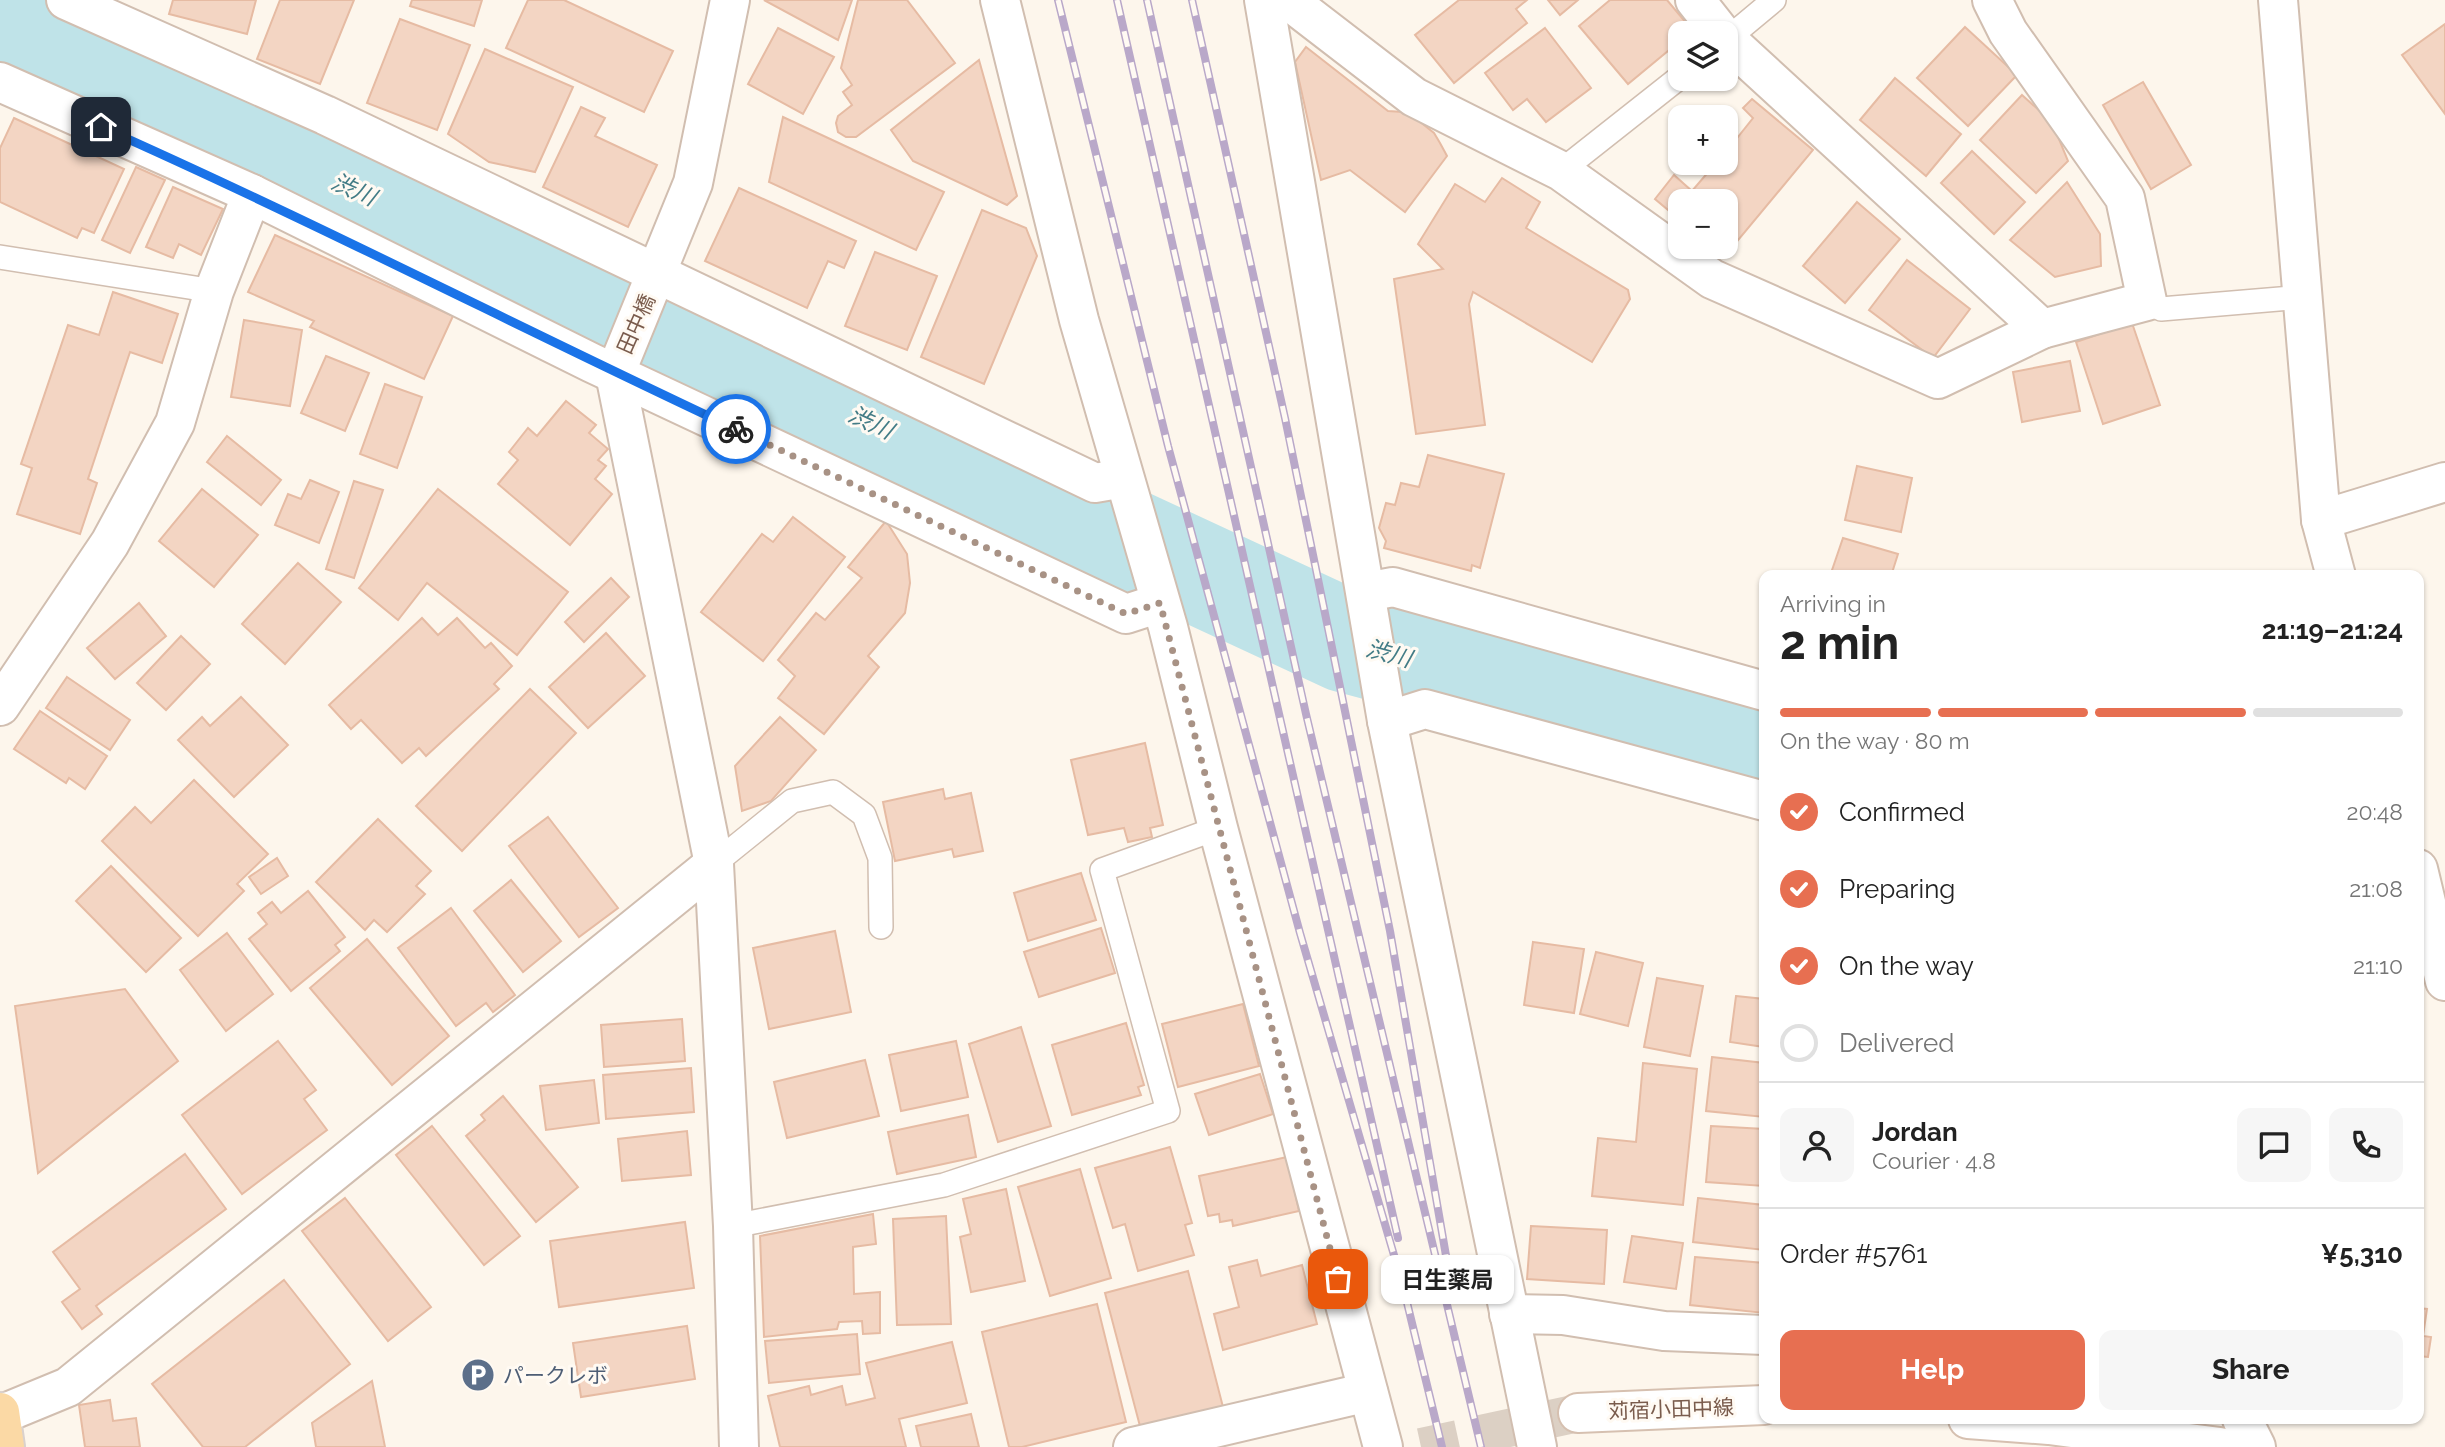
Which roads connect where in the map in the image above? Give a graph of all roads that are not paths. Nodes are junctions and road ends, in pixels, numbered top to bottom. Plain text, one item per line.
1 (66, 0) edge
2 (730, 0) edge
3 (1000, 0) edge
4 (1264, 0) edge
5 (1288, 0) edge
6 (1695, 0) edge
7 (1774, 0) edge
8 (1992, 0) edge
9 (2278, 0) edge
10 (1712, 21) edge
11 (1738, 30) edge
12 (1738, 51) edge
13 (0, 82) edge
14 (1668, 86) edge
15 (1561, 171) junction
16 (252, 194) junction
17 (0, 257) edge
18 (658, 274) junction
19 (214, 291) junction
20 (2302, 298) junction
21 (2147, 301) junction
22 (2042, 329) junction
23 (615, 374) junction
24 (1125, 480) junction
25 (2445, 482) edge
26 (2321, 520) junction
27 (2334, 570) edge
28 (1366, 592) junction
29 (1162, 609) junction
30 (1759, 690) edge
31 (0, 706) edge
32 (1387, 720) junction
33 (1759, 800) edge
34 (1218, 828) junction
35 (713, 864) junction
36 (2426, 885) edge
37 (881, 927) dead end
38 (2445, 981) edge
39 (2424, 998) edge
40 (2445, 1004) edge
41 (733, 1226) junction
42 (1509, 1314) junction
43 (1759, 1335) edge
44 (1368, 1392) junction
45 (1759, 1405) edge
46 (1578, 1413) tunnel mouth
47 (0, 1414) edge
48 (2036, 1424) edge
49 (2244, 1424) edge
50 (5, 1447) edge
51 (740, 1447) edge
52 (1133, 1447) edge
53 (1383, 1447) edge
54 (1537, 1447) edge
55 (2220, 1447) edge
56 (2256, 1447) edge

1 - 18 street
2 - 18 street, 田中橋
3 - 24 street
4 - 28 street
5 - 15 street
6 - 10 street
7 - 11 lane
8 - 21 street
9 - 20 street
12 - 22 street
13 - 16 street
14 - 15 lane
15 - 22 street
16 - 19 street
16 - 23 street
17 - 19 lane
18 - 23 street, 田中橋
18 - 24 street
19 - 31 street
20 - 21 lane
20 - 26 street
21 - 22 street
23 - 29 street
23 - 35 street
24 - 29 street
25 - 26 street
26 - 27 street
28 - 30 street
28 - 32 street
29 - 34 street
32 - 33 street
32 - 42 street
34 - 41 lane
34 - 44 street
35 - 37 lane
35 - 41 street
35 - 47 street
36 - 38 street
39 - 40 street
41 - 51 street
42 - 43 street
42 - 54 street
44 - 52 street
44 - 53 street
45 - 46 street, 苅宿小田中線
47 - 50 main road
48 - 55 street
49 - 56 street

